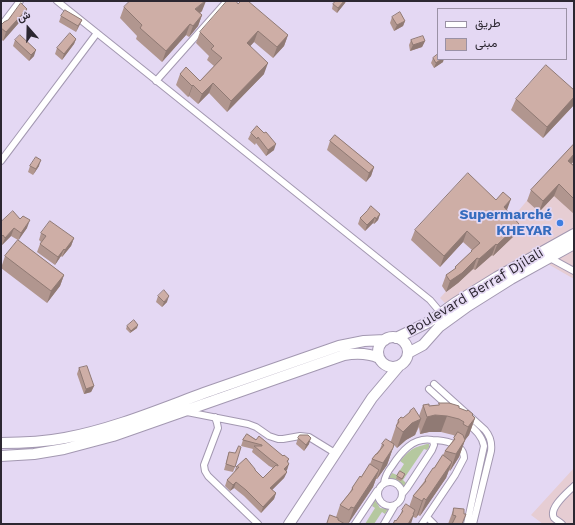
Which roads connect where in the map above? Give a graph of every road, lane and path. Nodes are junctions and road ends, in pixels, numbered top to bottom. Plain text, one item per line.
1 (20, 1) edge
2 (57, 1) edge
3 (227, 1) edge
4 (1, 26) edge
5 (97, 33) junction
6 (156, 81) junction
7 (1, 161) edge
8 (574, 234) edge
9 (574, 244) edge
10 (550, 258) junction
11 (574, 271) edge
12 (441, 314) junction
13 (396, 338) junction
14 (385, 340) junction
15 (408, 353) junction
16 (379, 358) junction
17 (399, 366) junction
18 (434, 384) dead end
19 (429, 390) dead end
20 (184, 411) junction
21 (456, 413) edge
22 (215, 417) junction
23 (461, 418) edge
24 (113, 436) junction
25 (432, 440) junction
26 (1, 443) edge
27 (335, 453) junction
28 (1, 456) edge
29 (1, 461) edge
30 (384, 483) junction
31 (574, 486) edge
32 (378, 489) junction
33 (402, 494) junction
34 (394, 505) junction
35 (427, 517) junction
36 (258, 524) edge
37 (289, 524) edge
38 (355, 524) edge
39 (384, 524) edge
40 (422, 524) edge
41 (434, 524) edge
42 (467, 524) edge
43 (473, 524) edge
44 (562, 524) edge

1 - 4 street
2 - 5 street
3 - 6 street
5 - 6 street
5 - 7 street
6 - 12 street
8 - 12 highway, Boulevard Berraf Djilali
9 - 10 highway, Boulevard Berraf Djilali
10 - 11 street
10 - 15 highway, Boulevard Berraf Djilali
12 - 13 highway, Boulevard Berraf Djilali
13 - 14 highway
13 - 15 highway
14 - 16 highway
14 - 26 highway
15 - 17 highway
16 - 17 highway
16 - 20 highway
17 - 27 highway
18 - 43 street
19 - 21 street
20 - 22 street
20 - 24 highway
22 - 27 street
22 - 36 street
23 - 42 street
24 - 28 highway
24 - 29 highway
25 - 30 street
25 - 33 street
25 - 35 street
27 - 37 highway
30 - 32 street
30 - 33 street
31 - 44 street
32 - 34 street
32 - 38 street
33 - 34 street
34 - 39 street
35 - 40 street
35 - 41 street

